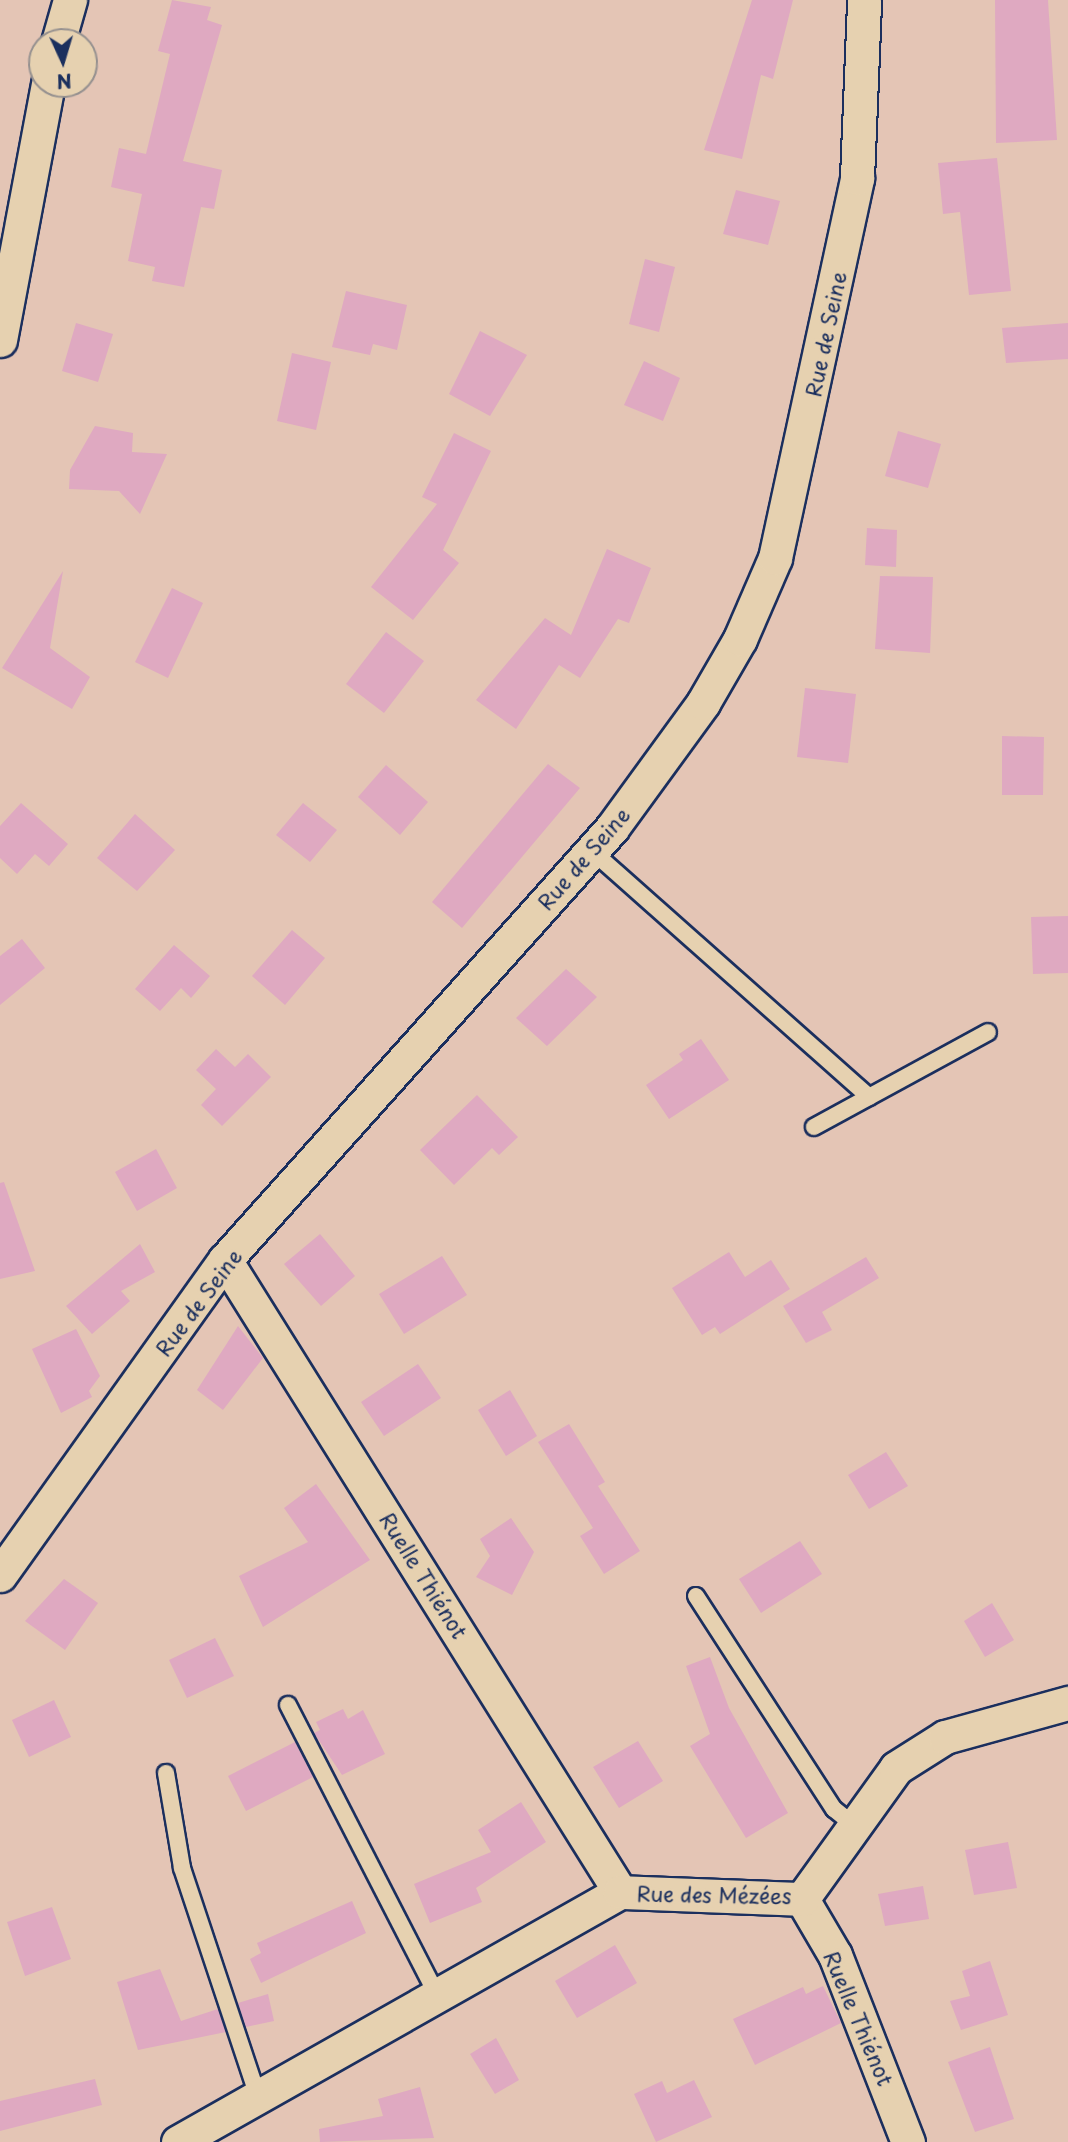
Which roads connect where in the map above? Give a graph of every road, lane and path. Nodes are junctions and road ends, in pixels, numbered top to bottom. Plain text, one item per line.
1 (70, 0) edge
2 (864, 0) edge
3 (62, 28) edge
4 (45, 98) edge
5 (0, 340) edge
6 (591, 850) junction
7 (988, 1032) dead end
8 (869, 1097) junction
9 (814, 1127) dead end
10 (225, 1259) junction
11 (0, 1575) edge
12 (696, 1596) dead end
13 (1068, 1703) edge
14 (288, 1705) dead end
15 (166, 1773) dead end
16 (855, 1826) junction
17 (620, 1892) junction
18 (802, 1899) junction
19 (437, 1996) junction
20 (260, 2099) junction
21 (178, 2142) edge
22 (908, 2142) edge

1 - 3 street
2 - 6 street, Rue de Seine
4 - 5 street
6 - 8 lane
6 - 10 street, Rue de Seine
7 - 8 lane
8 - 9 lane
10 - 11 street, Rue de Seine
10 - 17 street, Ruelle Thiénot
12 - 16 lane
13 - 16 street, Rue des Mézées
14 - 19 lane
15 - 20 lane
16 - 18 street, Rue des Mézées
17 - 18 street, Rue des Mézées
17 - 19 street, Rue des Mézées
18 - 22 street, Ruelle Thiénot
19 - 20 street, Rue des Mézées
20 - 21 street, Rue des Mézées

